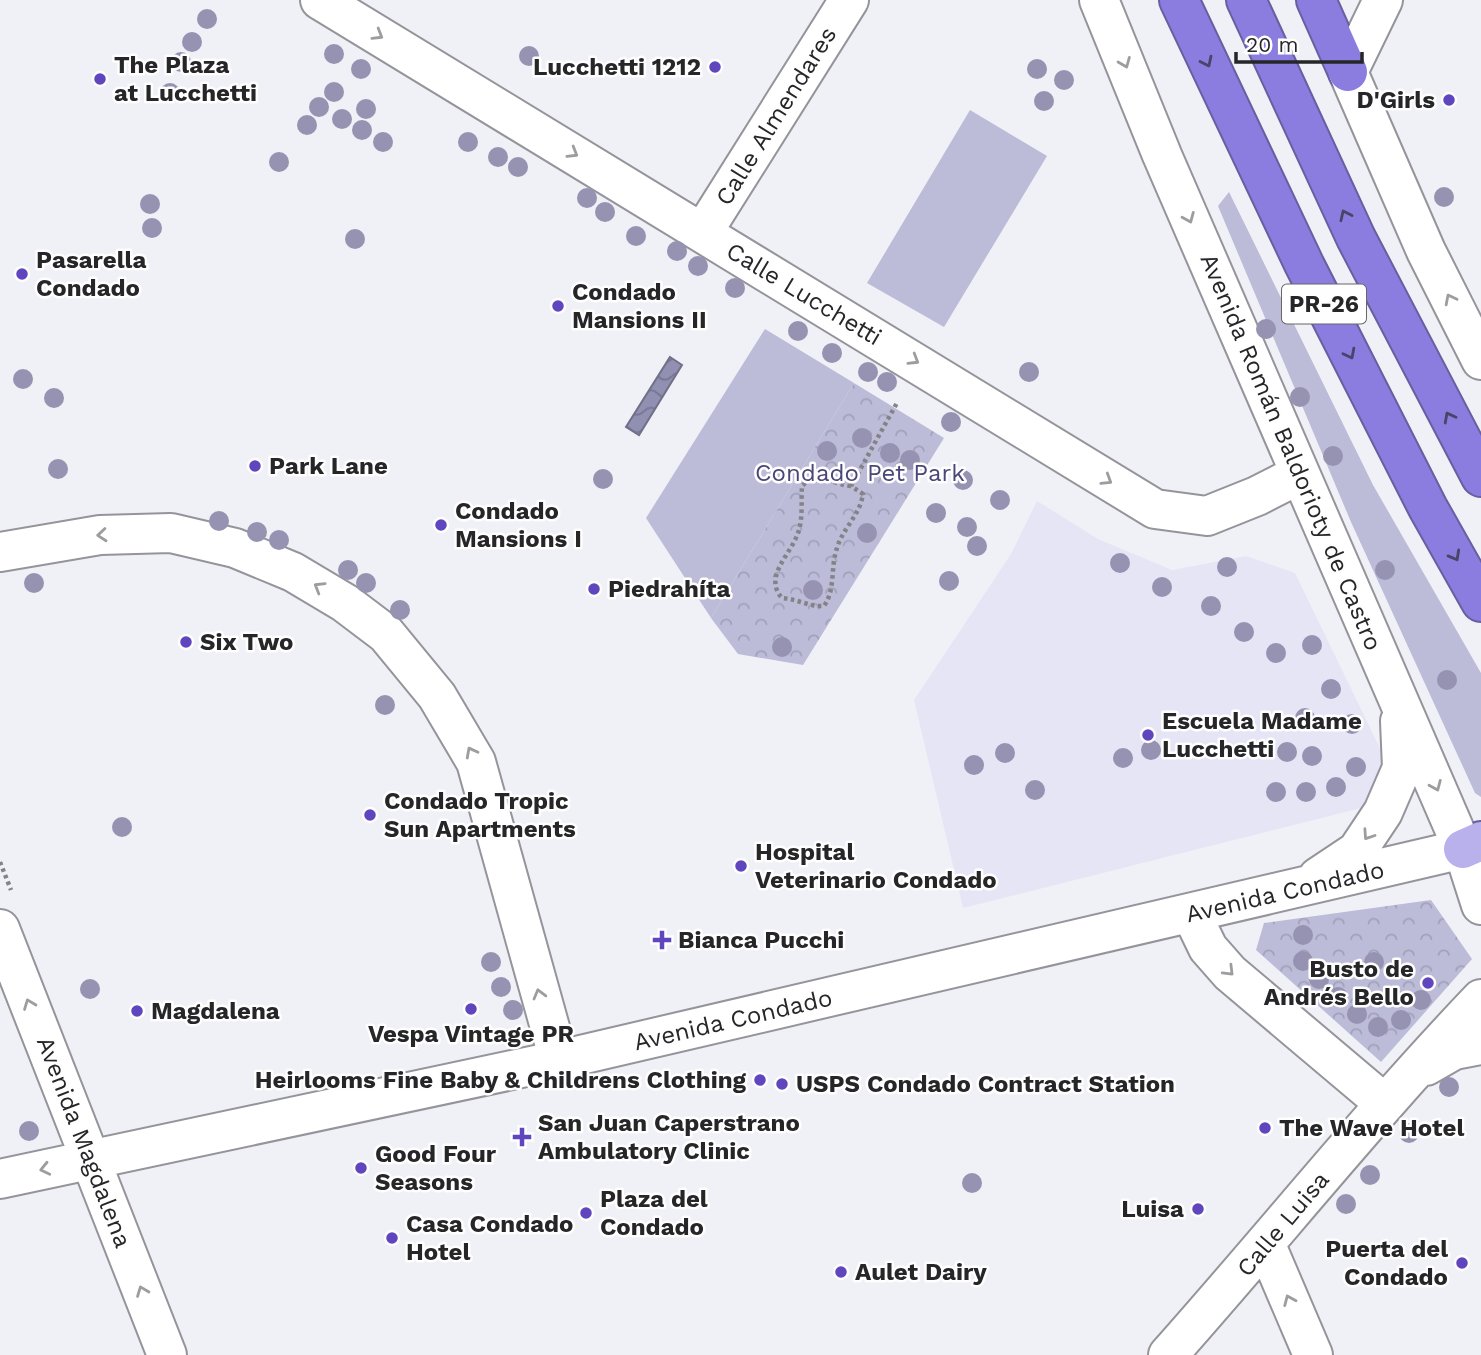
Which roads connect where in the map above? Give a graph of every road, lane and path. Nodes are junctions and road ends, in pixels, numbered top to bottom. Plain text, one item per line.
1 (320, 0) edge
2 (849, 0) edge
3 (1099, 0) edge
4 (1179, 0) edge
5 (1246, 0) edge
6 (1316, 0) edge
7 (1383, 0) edge
8 (1348, 72) junction
9 (704, 232) junction
10 (1481, 358) edge
11 (918, 363) junction
12 (1300, 474) junction
13 (1481, 477) edge
14 (851, 486) junction
15 (0, 552) edge
16 (1481, 602) edge
17 (1399, 702) junction
18 (1472, 845) edge
19 (1302, 888) junction
20 (1481, 905) edge
21 (1192, 915) junction
22 (0, 929) edge
23 (1481, 999) edge
24 (1481, 1045) edge
25 (559, 1060) junction
26 (1395, 1090) junction
27 (90, 1158) junction
28 (0, 1179) edge
29 (1266, 1245) junction
30 (167, 1355) edge
31 (1168, 1355) edge
32 (1313, 1355) edge

1 -> 9 street, Calle Lucchetti
2 - 9 street, Calle Almendares
3 -> 12 street, Avenida Román Baldorioty de Castro
4 -> 16 highway, PR-26
13 -> 5 highway, PR-26
6 - 8 highway
7 - 8 street
10 -> 8 street
9 -> 11 street, Calle Lucchetti
11 -> 12 street, Calle Lucchetti
11 - 14 path
12 - 17 street, Avenida Román Baldorioty de Castro
14 - 14 path
25 -> 15 street
17 -> 18 street, Avenida Román Baldorioty de Castro
17 -> 19 street
18 - 19 street, Avenida Condado
18 - 20 street, Avenida Román Baldorioty de Castro
19 - 21 street, Avenida Condado
21 - 25 street, Avenida Condado
21 -> 26 street
27 -> 22 street, Avenida Magdalena
23 - 26 street, Calle Luisa
24 - 26 street
25 - 27 street, Avenida Condado
26 - 29 street, Calle Luisa
27 -> 28 street, Avenida Condado
30 -> 27 street, Avenida Magdalena
29 - 31 street, Calle Luisa
32 -> 29 street

